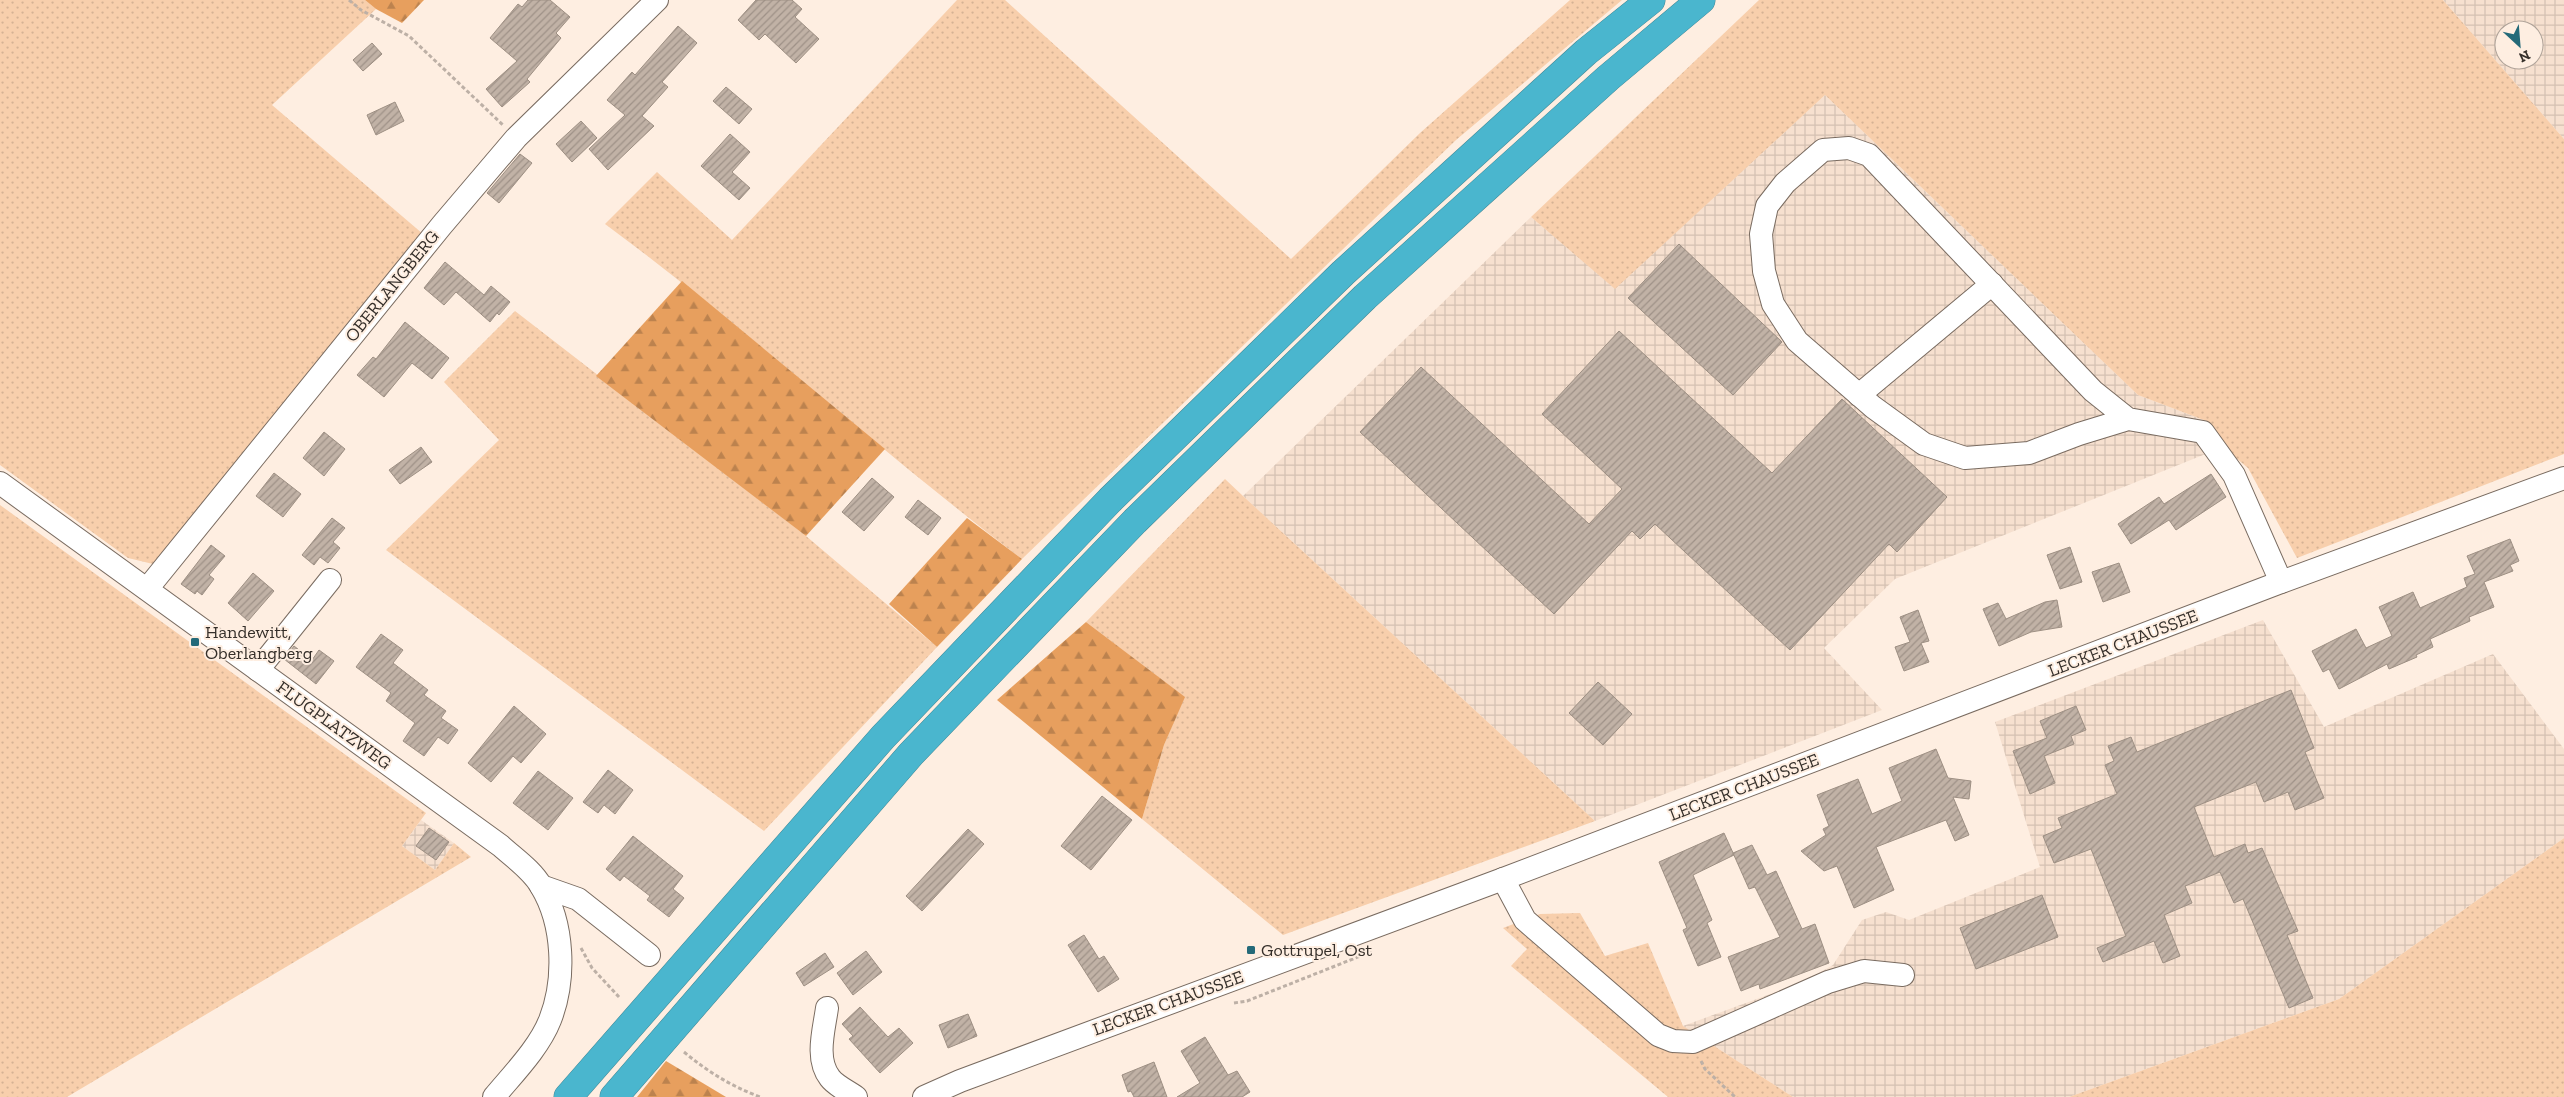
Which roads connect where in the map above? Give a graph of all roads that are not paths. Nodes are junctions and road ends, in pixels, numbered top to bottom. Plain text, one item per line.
1 (657, 0) edge
2 (1651, 0) edge
3 (1700, 0) edge
4 (1992, 284) junction
5 (1859, 396) junction
6 (2128, 419) junction
7 (2564, 478) edge
8 (0, 483) edge
9 (330, 580) dead end
10 (2281, 582) junction
11 (147, 589) junction
12 (258, 670) junction
13 (1503, 879) junction
14 (541, 886) junction
15 (649, 955) dead end
16 (1903, 975) dead end
17 (827, 1008) dead end
18 (494, 1097) edge
19 (568, 1097) edge
20 (614, 1097) edge
21 (856, 1097) edge
22 (924, 1097) edge

1 - 11 street, OBERLANGBERG
2 - 19 highway
3 - 20 highway
4 - 5 street
4 - 5 street
4 - 6 street
5 - 6 street
6 - 10 street
7 - 10 street, LECKER CHAUSSEE
8 - 11 street, FLUGPLATZWEG
9 - 12 street
10 - 13 street, LECKER CHAUSSEE
11 - 12 street, FLUGPLATZWEG
12 - 14 street, FLUGPLATZWEG
13 - 16 street
13 - 22 street, LECKER CHAUSSEE
14 - 15 street, FLUGPLATZWEG
14 - 18 street, FLUGPLATZWEG
17 - 21 street

